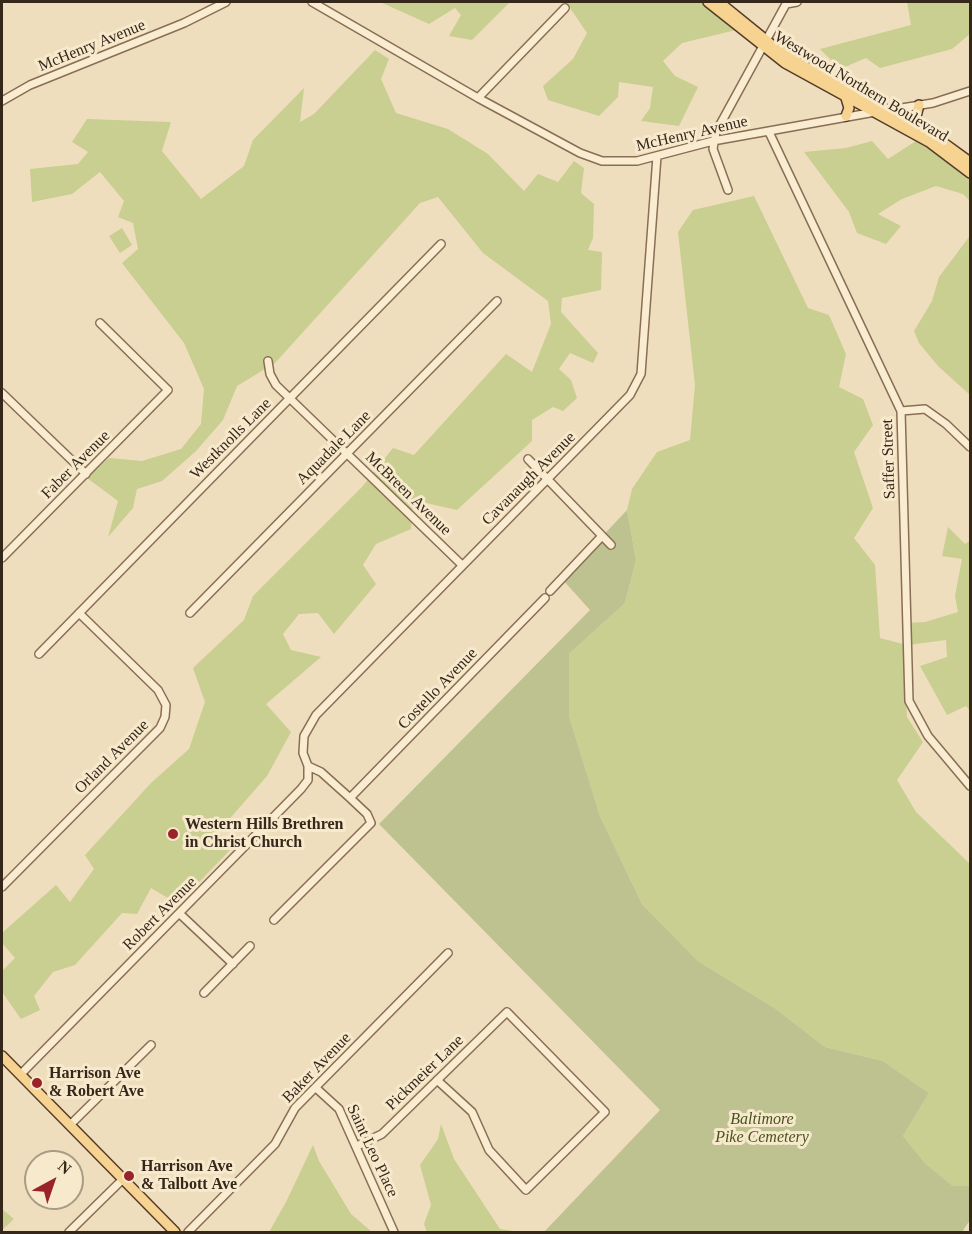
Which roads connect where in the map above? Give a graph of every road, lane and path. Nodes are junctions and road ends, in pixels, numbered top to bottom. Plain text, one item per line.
1 (226, 2) edge
2 (312, 2) edge
3 (708, 2) edge
4 (720, 2) edge
5 (797, 2) edge
6 (786, 3) edge
7 (565, 8) dead end
8 (765, 45) junction
9 (970, 91) edge
10 (478, 98) junction
11 (846, 98) junction
12 (2, 101) edge
13 (919, 105) junction
14 (888, 110) junction
15 (874, 112) junction
16 (846, 116) junction
17 (914, 124) junction
18 (769, 132) junction
19 (713, 141) junction
20 (657, 156) junction
21 (970, 162) edge
22 (970, 174) edge
23 (728, 190) dead end
24 (441, 244) dead end
25 (497, 301) dead end
26 (100, 323) dead end
27 (268, 361) dead end
28 (2, 393) edge
29 (290, 399) junction
30 (901, 411) junction
31 (970, 447) edge
32 (347, 454) junction
33 (528, 459) dead end
34 (86, 474) junction
35 (547, 479) junction
36 (602, 536) junction
37 (611, 545) dead end
38 (2, 558) edge
39 (462, 565) junction
40 (550, 591) dead end
41 (545, 598) dead end
42 (79, 613) junction
43 (190, 613) dead end
44 (39, 654) dead end
45 (308, 766) junction
46 (970, 786) edge
47 (350, 798) junction
48 (2, 887) edge
49 (180, 914) junction
50 (274, 920) dead end
51 (250, 946) dead end
52 (448, 953) dead end
53 (233, 964) junction
54 (204, 993) dead end
55 (151, 1045) dead end
56 (2, 1057) edge
57 (20, 1075) junction
58 (437, 1080) junction
59 (316, 1088) junction
60 (70, 1125) junction
61 (357, 1146) junction
62 (123, 1179) junction
63 (69, 1233) edge
64 (176, 1233) edge
65 (188, 1233) edge
66 (394, 1233) edge

1 - 12 street, McHenry Avenue
2 - 10 street, McHenry Avenue
3 - 8 main road, Westwood Northern Boulevard
4 - 8 main road, Westwood Northern Boulevard
5 - 6 street
6 - 8 street
7 - 10 street
8 - 11 main road, Westwood Northern Boulevard
8 - 14 main road, Westwood Northern Boulevard
8 - 19 street
9 - 13 street, McHenry Avenue
10 - 20 street, McHenry Avenue
11 - 15 main road, Westwood Northern Boulevard
11 - 16 main road
13 - 14 street, McHenry Avenue
13 - 17 main road
14 - 15 street, McHenry Avenue
14 - 17 main road, Westwood Northern Boulevard
15 - 16 street, McHenry Avenue
15 - 22 main road, Westwood Northern Boulevard
16 - 18 street, McHenry Avenue
17 - 21 main road, Westwood Northern Boulevard
18 - 19 street, McHenry Avenue
18 - 30 street, Saffer Street
19 - 20 street, McHenry Avenue
19 - 23 street
20 - 35 street, Cavanaugh Avenue
24 - 29 street, Westknolls Lane
25 - 32 street, Aquadale Lane
26 - 34 street, Faber Avenue
27 - 29 street, McBreen Avenue
28 - 34 street
29 - 32 street, McBreen Avenue
29 - 42 street, Westknolls Lane
30 - 31 street
30 - 46 street, Saffer Street
32 - 39 street, McBreen Avenue
32 - 43 street, Aquadale Lane
33 - 35 street
34 - 38 street, Faber Avenue
35 - 36 street
35 - 39 street, Cavanaugh Avenue
36 - 37 street
36 - 40 street
39 - 45 street, Cavanaugh Avenue
41 - 47 street, Costello Avenue
42 - 44 street, Westknolls Lane
42 - 48 street, Orland Avenue
45 - 47 street
45 - 49 street, Robert Avenue
47 - 50 street
49 - 53 street
49 - 57 street, Robert Avenue
51 - 53 street
52 - 59 street, Baker Avenue
53 - 54 street
55 - 60 street
56 - 57 main road
57 - 60 main road
58 - 58 street, Pickmeier Lane
58 - 61 street, Pickmeier Lane
59 - 61 street, Saint Leo Place
59 - 65 street, Baker Avenue
60 - 62 main road
61 - 66 street, Saint Leo Place
62 - 63 street
62 - 64 main road

